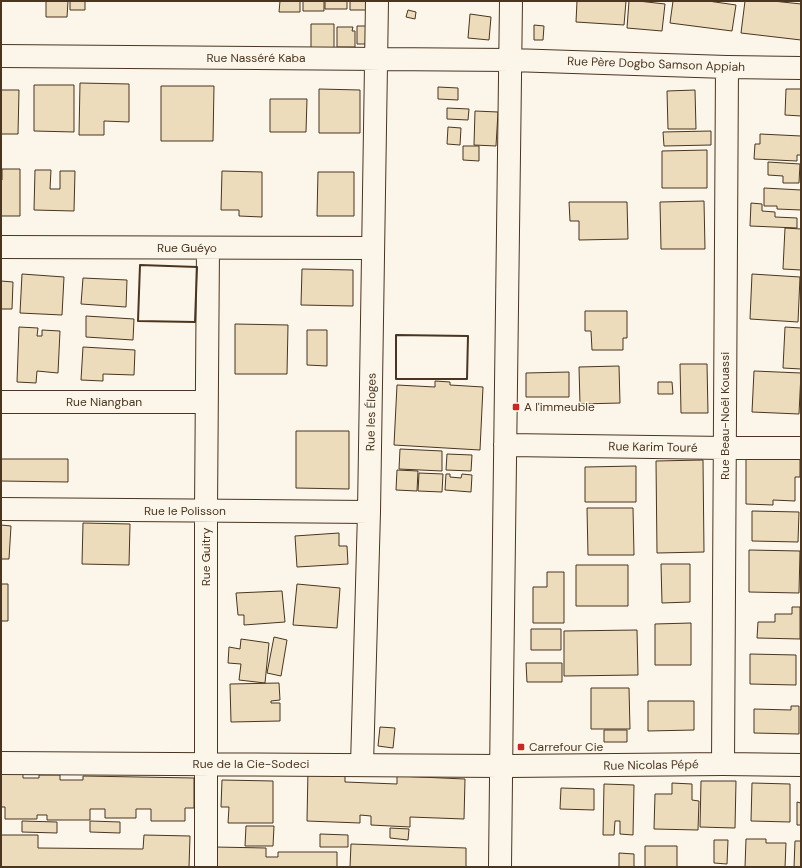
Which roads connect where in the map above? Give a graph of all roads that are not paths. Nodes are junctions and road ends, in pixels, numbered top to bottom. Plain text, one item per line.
1 (377, 1) edge
2 (511, 1) edge
3 (1, 56) edge
4 (376, 59) junction
5 (511, 60) junction
6 (727, 67) junction
7 (801, 68) edge
8 (1, 247) edge
9 (208, 248) junction
10 (373, 248) junction
11 (1, 402) edge
12 (206, 402) junction
13 (505, 444) junction
14 (725, 448) junction
15 (801, 448) edge
16 (1, 509) edge
17 (206, 511) junction
18 (369, 512) junction
19 (1, 763) edge
20 (206, 764) junction
21 (723, 764) junction
22 (362, 765) junction
23 (801, 765) edge
24 (501, 766) junction
25 (206, 867) edge
26 (500, 867) edge

1 - 4 street, Rue les Éloges
2 - 5 street
3 - 4 street, Rue Nasséré Kaba
4 - 5 street, Rue Nasséré Kaba
4 - 10 street, Rue les Éloges
5 - 6 street, Rue Père Dogbo Samson Appiah
5 - 13 street
6 - 7 street, Rue Père Dogbo Samson Appiah
6 - 14 street, Rue Beau-Noël Kouassi
8 - 9 street, Rue Guéyo
9 - 10 street, Rue Guéyo
9 - 12 street, Rue Guitry
10 - 18 street, Rue les Éloges
11 - 12 street, Rue Niangban
12 - 17 street, Rue Guitry
13 - 14 street, Rue Karim Touré
13 - 24 street
14 - 15 street, Rue Karim Touré
14 - 21 street, Rue Beau-Noël Kouassi
16 - 17 street, Rue le Polisson
17 - 18 street, Rue le Polisson
17 - 20 street, Rue Guitry
18 - 22 street, Rue les Éloges
19 - 20 street, Rue de la Cie-Sodeci
20 - 22 street, Rue de la Cie-Sodeci
20 - 25 street, Rue Guitry
21 - 23 street, Rue Nicolas Pépé
21 - 24 street, Rue Nicolas Pépé
22 - 24 street, Rue de la Cie-Sodeci
24 - 26 street

